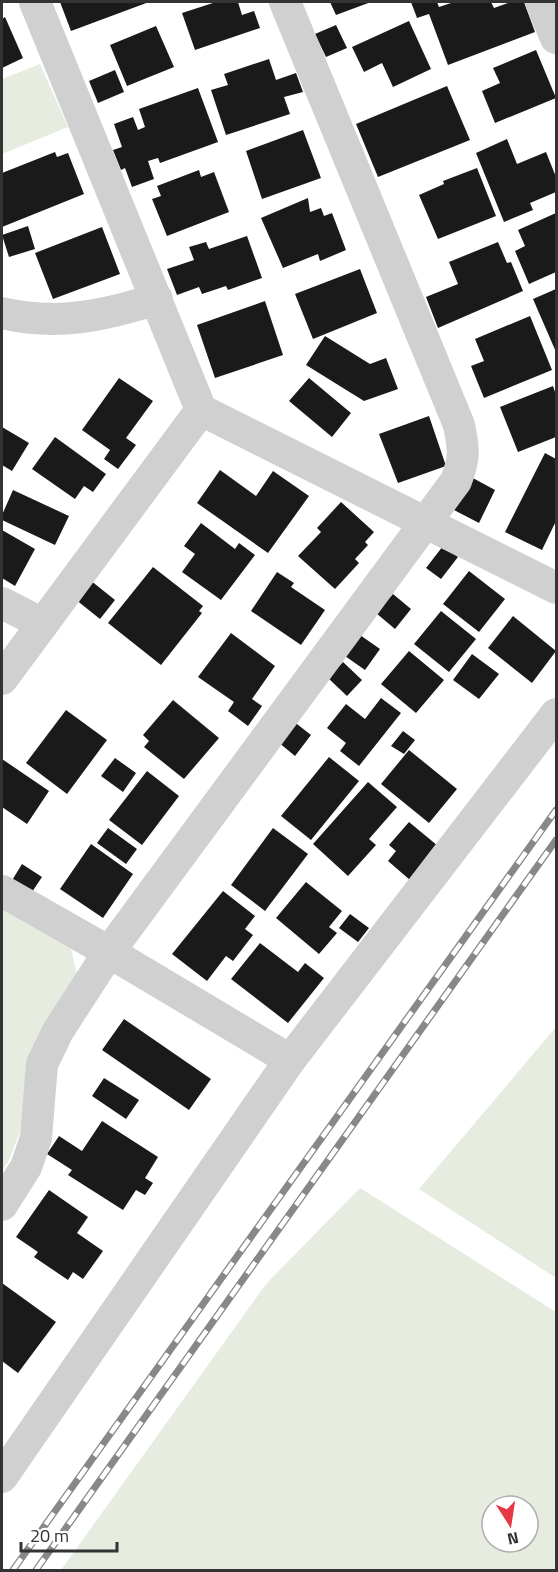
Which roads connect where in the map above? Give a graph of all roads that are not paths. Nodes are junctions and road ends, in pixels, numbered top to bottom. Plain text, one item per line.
1 (35, 2) edge
2 (285, 2) edge
3 (541, 2) edge
4 (556, 38) edge
5 (157, 299) junction
6 (2, 313) edge
7 (201, 410) junction
8 (426, 522) junction
9 (556, 588) edge
10 (2, 603) edge
11 (43, 624) junction
12 (2, 679) edge
13 (556, 714) edge
14 (2, 891) edge
15 (109, 952) junction
16 (290, 1060) junction
17 (2, 1205) edge
18 (2, 1477) edge

1 - 5 street
2 - 8 street
3 - 4 street
5 - 6 street
5 - 7 street
7 - 8 street
7 - 11 street
8 - 9 street
8 - 15 street
10 - 11 street
11 - 12 street
13 - 16 street
14 - 15 street
15 - 16 street
15 - 17 street
16 - 18 street

